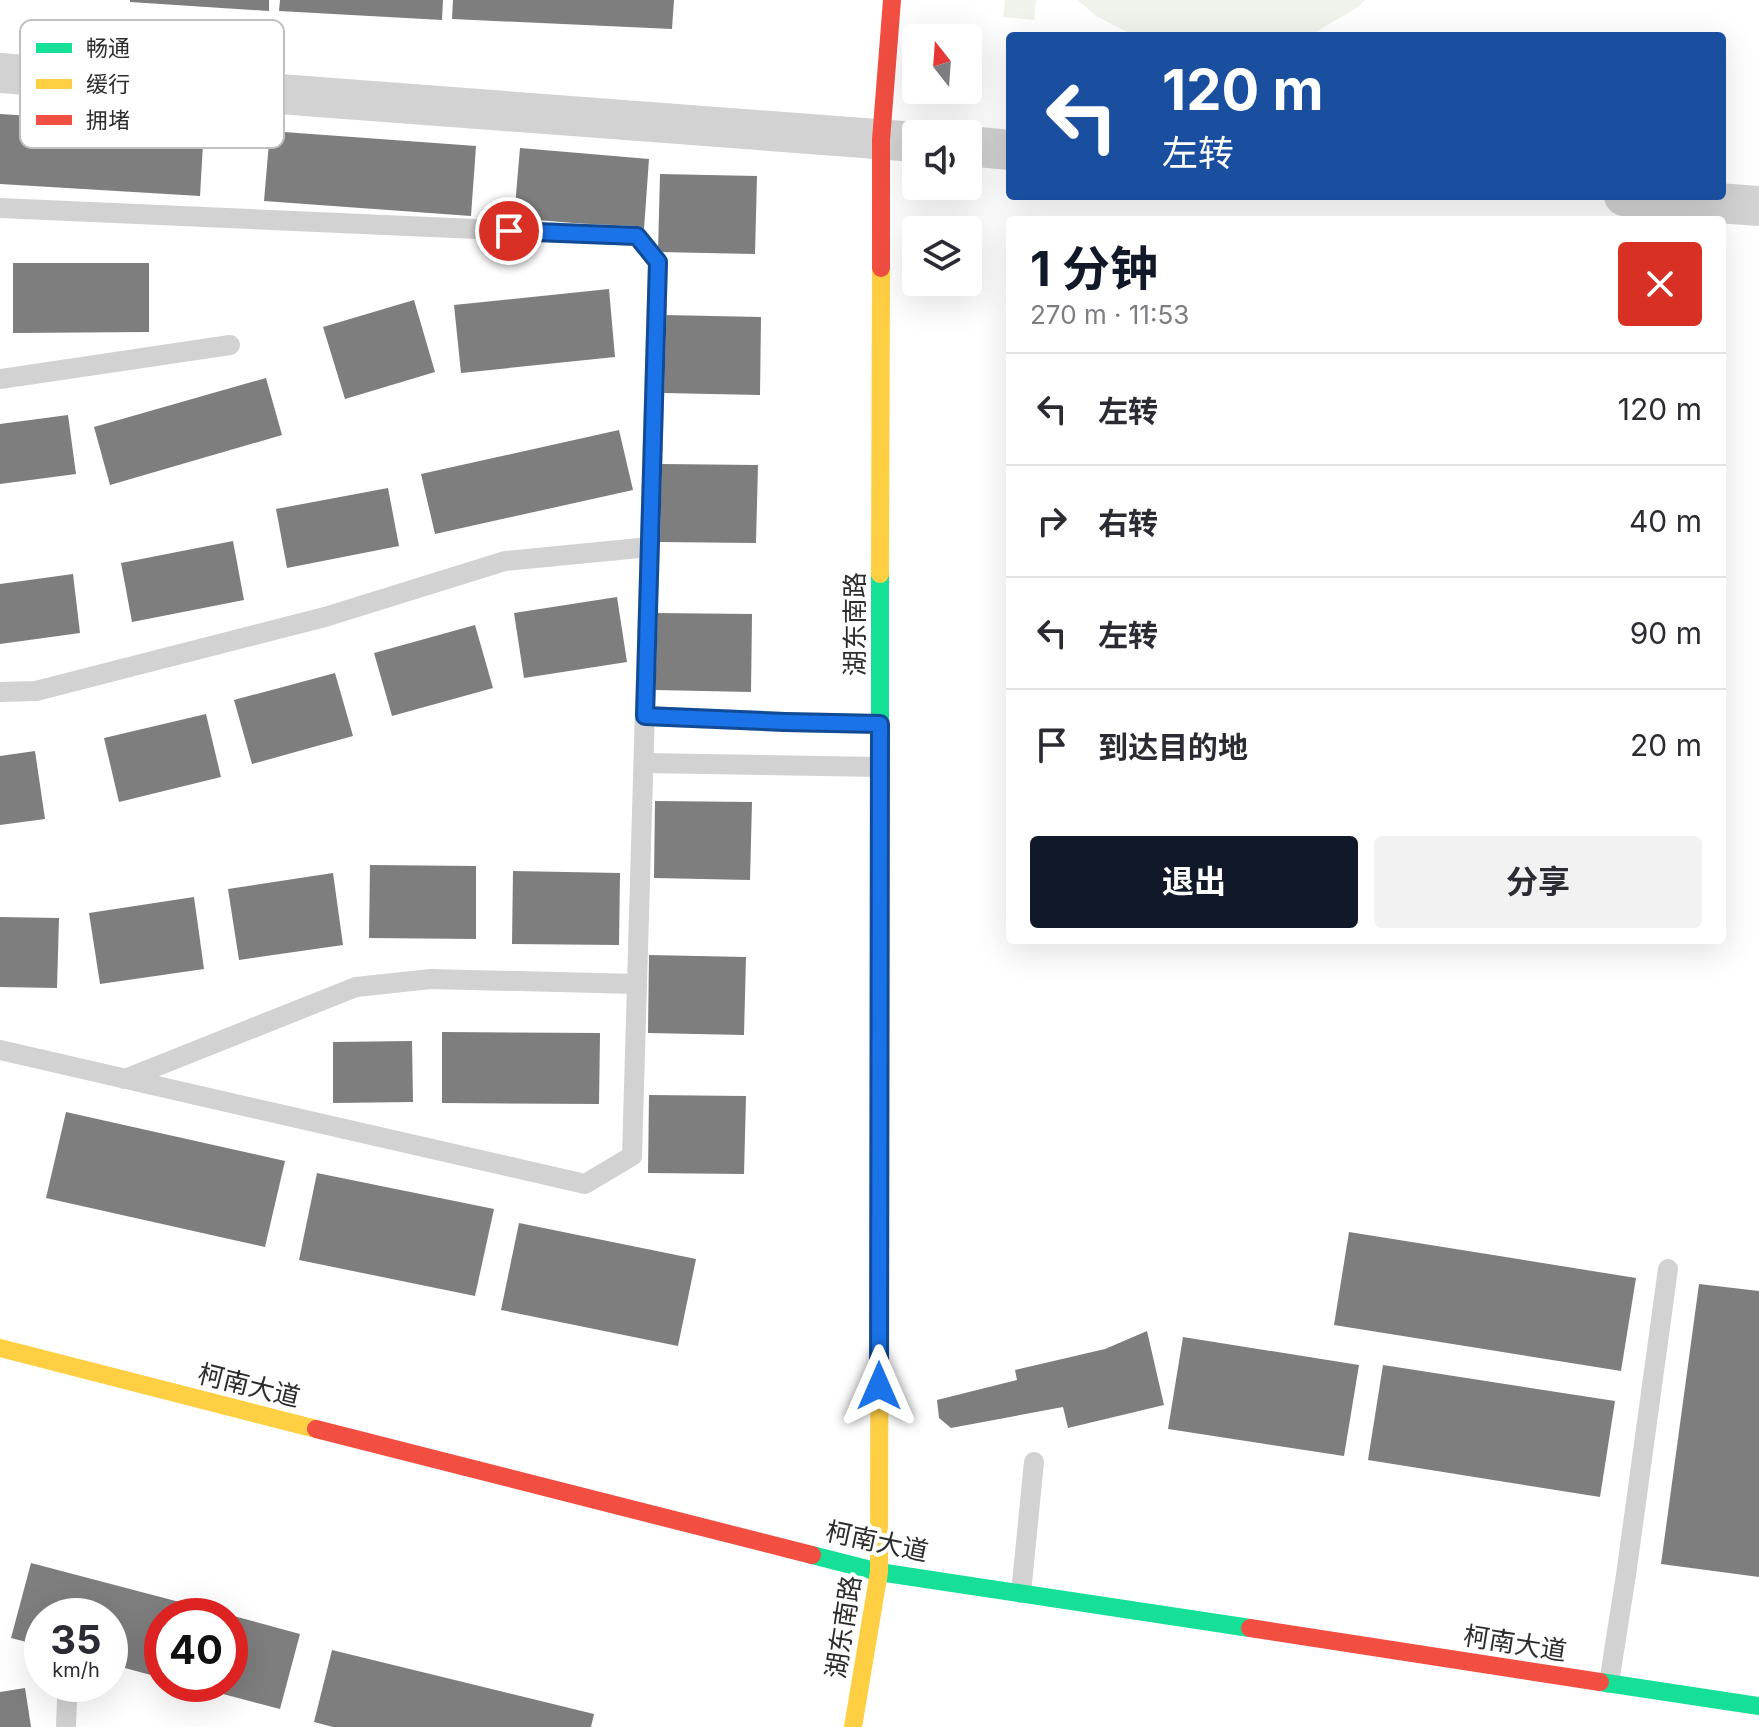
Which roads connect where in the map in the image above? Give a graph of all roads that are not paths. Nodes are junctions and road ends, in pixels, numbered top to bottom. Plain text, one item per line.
1 (892, 0) edge
2 (0, 73) edge
3 (20, 75) edge
4 (284, 95) edge
5 (898, 141) edge
6 (982, 147) edge
7 (1006, 150) edge
8 (1678, 200) edge
9 (1759, 206) edge
10 (0, 208) edge
11 (230, 345) dead end
12 (0, 379) edge
13 (650, 547) junction
14 (0, 692) edge
15 (645, 716) junction
16 (880, 724) junction
17 (644, 763) junction
18 (880, 767) junction
19 (637, 984) junction
20 (0, 1050) edge
21 (125, 1079) junction
22 (1668, 1269) dead end
23 (0, 1348) edge
24 (1034, 1462) dead end
25 (879, 1572) junction
26 (1021, 1593) junction
27 (1609, 1683) junction
28 (67, 1702) edge
29 (1759, 1706) edge
30 (66, 1727) edge
31 (853, 1727) edge

1 - 5 main road, 湖东南路
2 - 3 street
4 - 5 street
5 - 16 main road, 湖东南路
6 - 7 street
8 - 9 street
10 - 13 lane
11 - 12 lane
13 - 14 lane
13 - 15 lane
15 - 16 lane
15 - 17 lane
16 - 18 main road, 湖东南路
17 - 18 lane
17 - 19 lane
18 - 25 main road, 湖东南路
19 - 21 lane
19 - 21 lane
20 - 21 lane
22 - 27 lane
23 - 25 main road, 柯南大道
24 - 26 lane
25 - 26 main road, 柯南大道
25 - 31 main road, 湖东南路
26 - 27 main road, 柯南大道
27 - 29 main road, 柯南大道
28 - 30 lane

